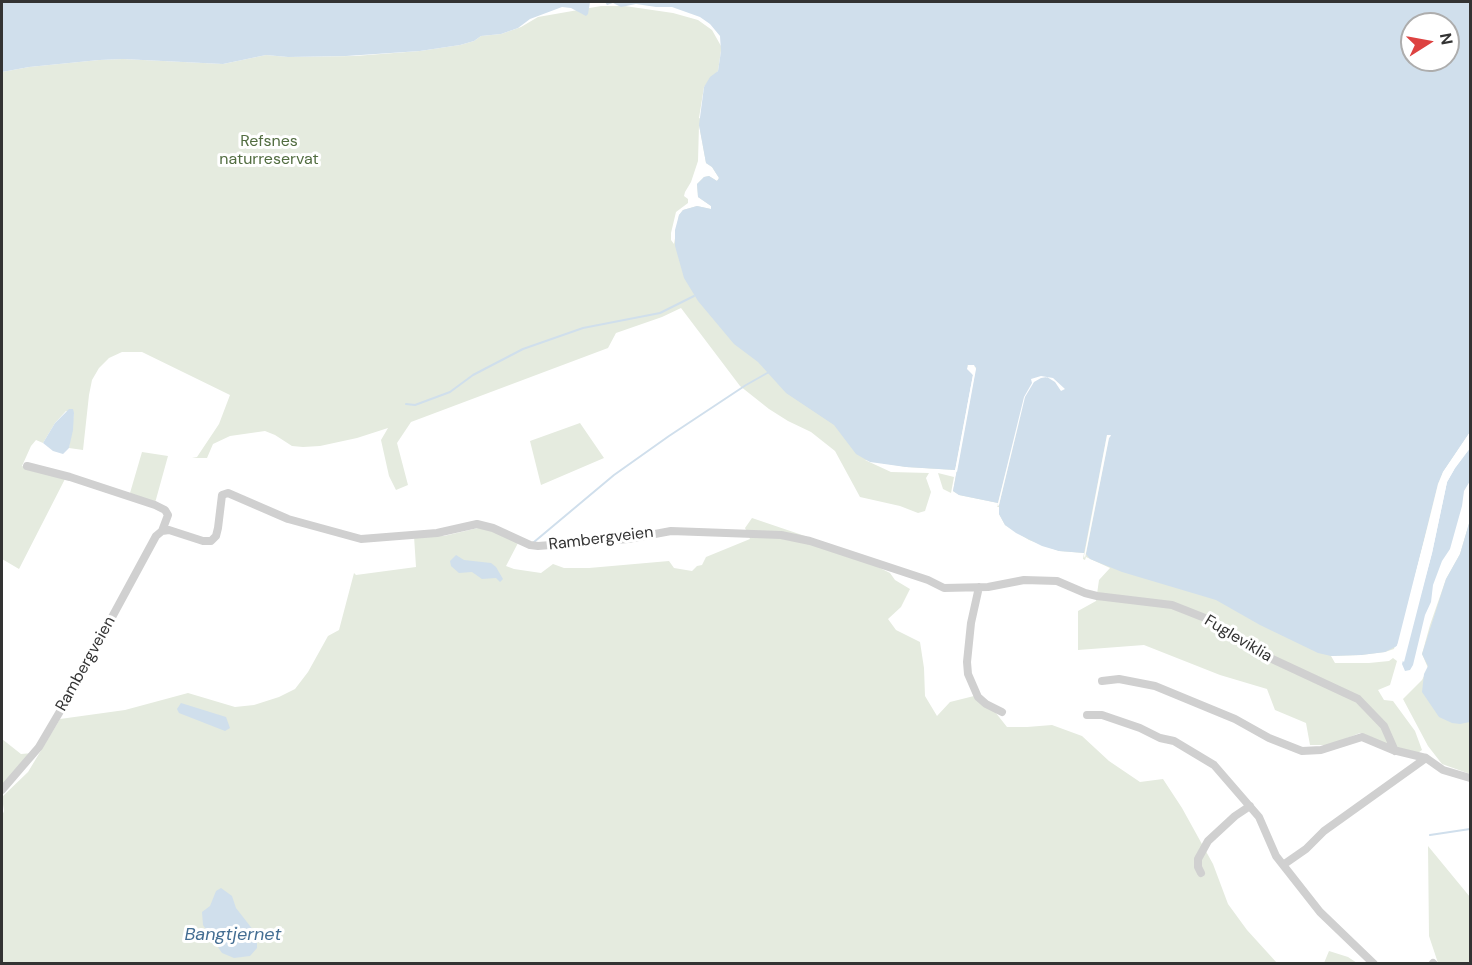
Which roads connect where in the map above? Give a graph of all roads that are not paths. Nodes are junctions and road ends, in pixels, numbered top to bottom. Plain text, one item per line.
1 (27, 466) dead end
2 (162, 531) junction
3 (942, 587) joint
4 (979, 587) junction
5 (1102, 681) dead end
6 (1002, 712) dead end
7 (1087, 715) dead end
8 (1395, 751) junction
9 (1426, 758) junction
10 (1470, 778) edge
11 (2, 790) edge
12 (1250, 806) junction
13 (1283, 865) junction
14 (1202, 873) dead end
15 (1374, 963) edge

1 - 2 street
2 - 3 street, Rambergveien
2 - 11 street, Rambergveien
3 - 4 street, Fugleviklia
4 - 6 street
4 - 8 street, Fugleviklia
5 - 8 street
7 - 12 street
8 - 9 street
9 - 10 street
9 - 13 street
12 - 13 street
12 - 14 street
13 - 15 street

